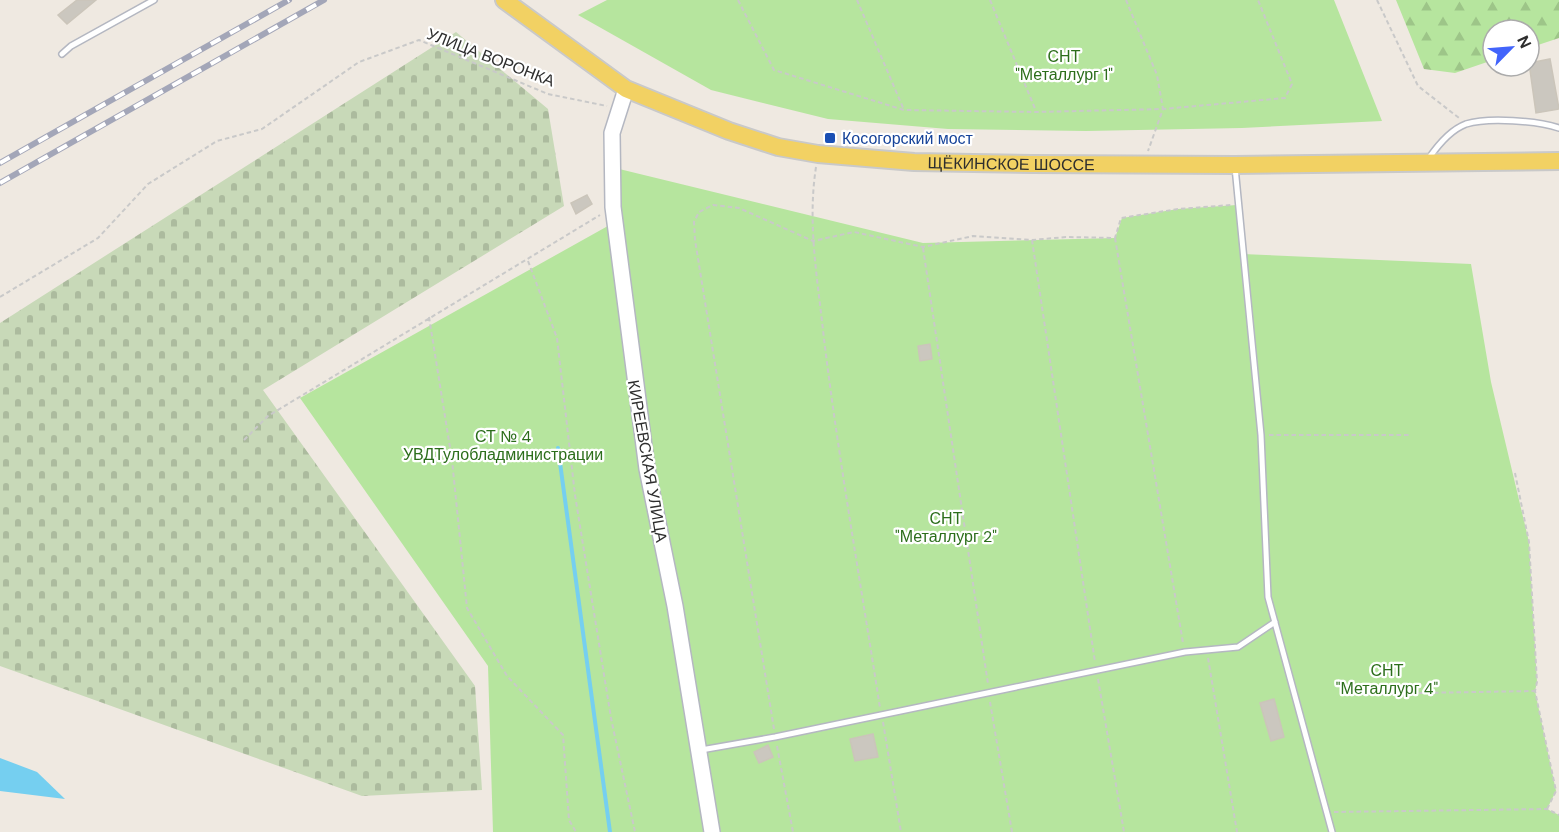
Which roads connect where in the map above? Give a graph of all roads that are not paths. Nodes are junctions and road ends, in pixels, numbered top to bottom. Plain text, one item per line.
1 (154, 0) edge
2 (504, 0) edge
3 (62, 54) dead end
4 (626, 89) junction
5 (1559, 128) edge
6 (1426, 161) junction
7 (1559, 161) edge
8 (1235, 165) junction
9 (1275, 622) junction
10 (699, 750) junction
11 (712, 832) edge
12 (1332, 832) edge

1 - 3 lane
2 - 4 main road, ЩЁКИНСКОЕ ШОССЕ
4 - 8 main road, ЩЁКИНСКОЕ ШОССЕ
4 - 10 street, КИРЕЕВСКАЯ УЛИЦА
5 - 6 lane
6 - 7 main road, ЩЁКИНСКОЕ ШОССЕ
6 - 8 main road, ЩЁКИНСКОЕ ШОССЕ
8 - 9 lane
9 - 10 lane
9 - 12 lane
10 - 11 street, КИРЕЕВСКАЯ УЛИЦА

